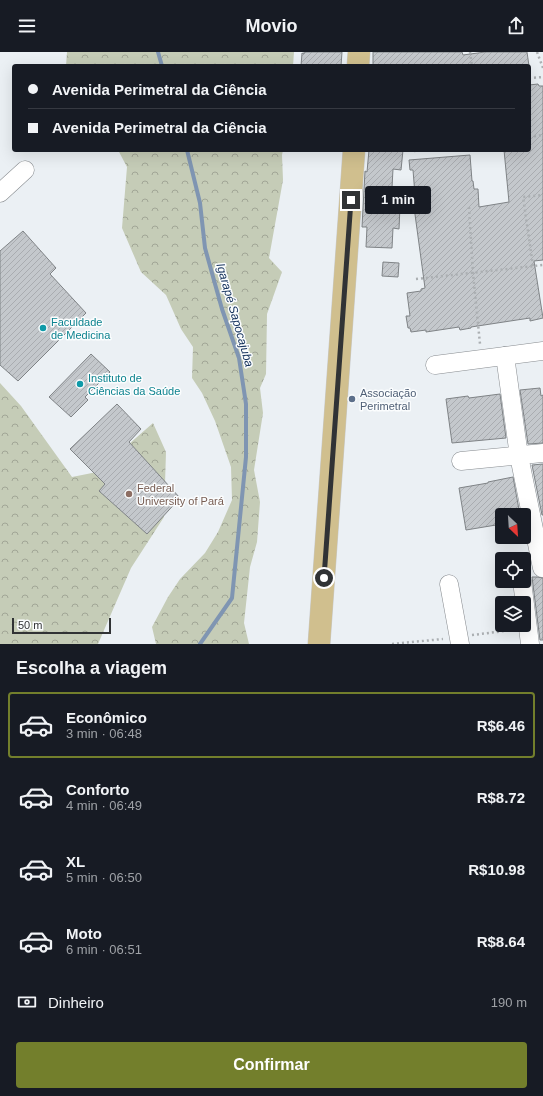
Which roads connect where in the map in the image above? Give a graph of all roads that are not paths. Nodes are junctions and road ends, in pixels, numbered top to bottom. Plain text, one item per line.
1 (359, 52) edge
2 (358, 64) edge
3 (354, 152) edge
4 (25, 170) dead end
5 (0, 193) edge
6 (543, 351) edge
7 (505, 356) junction
8 (435, 365) dead end
9 (543, 453) edge
10 (519, 456) junction
11 (461, 461) dead end
12 (542, 568) dead end
13 (449, 584) dead end
14 (523, 588) edge
15 (319, 644) edge
16 (460, 644) edge
17 (530, 644) edge

1 - 2 main road
3 - 15 main road
4 - 5 street
6 - 7 street
7 - 8 street
7 - 10 street
9 - 10 street
10 - 11 street
10 - 12 street
13 - 16 street
14 - 17 street

